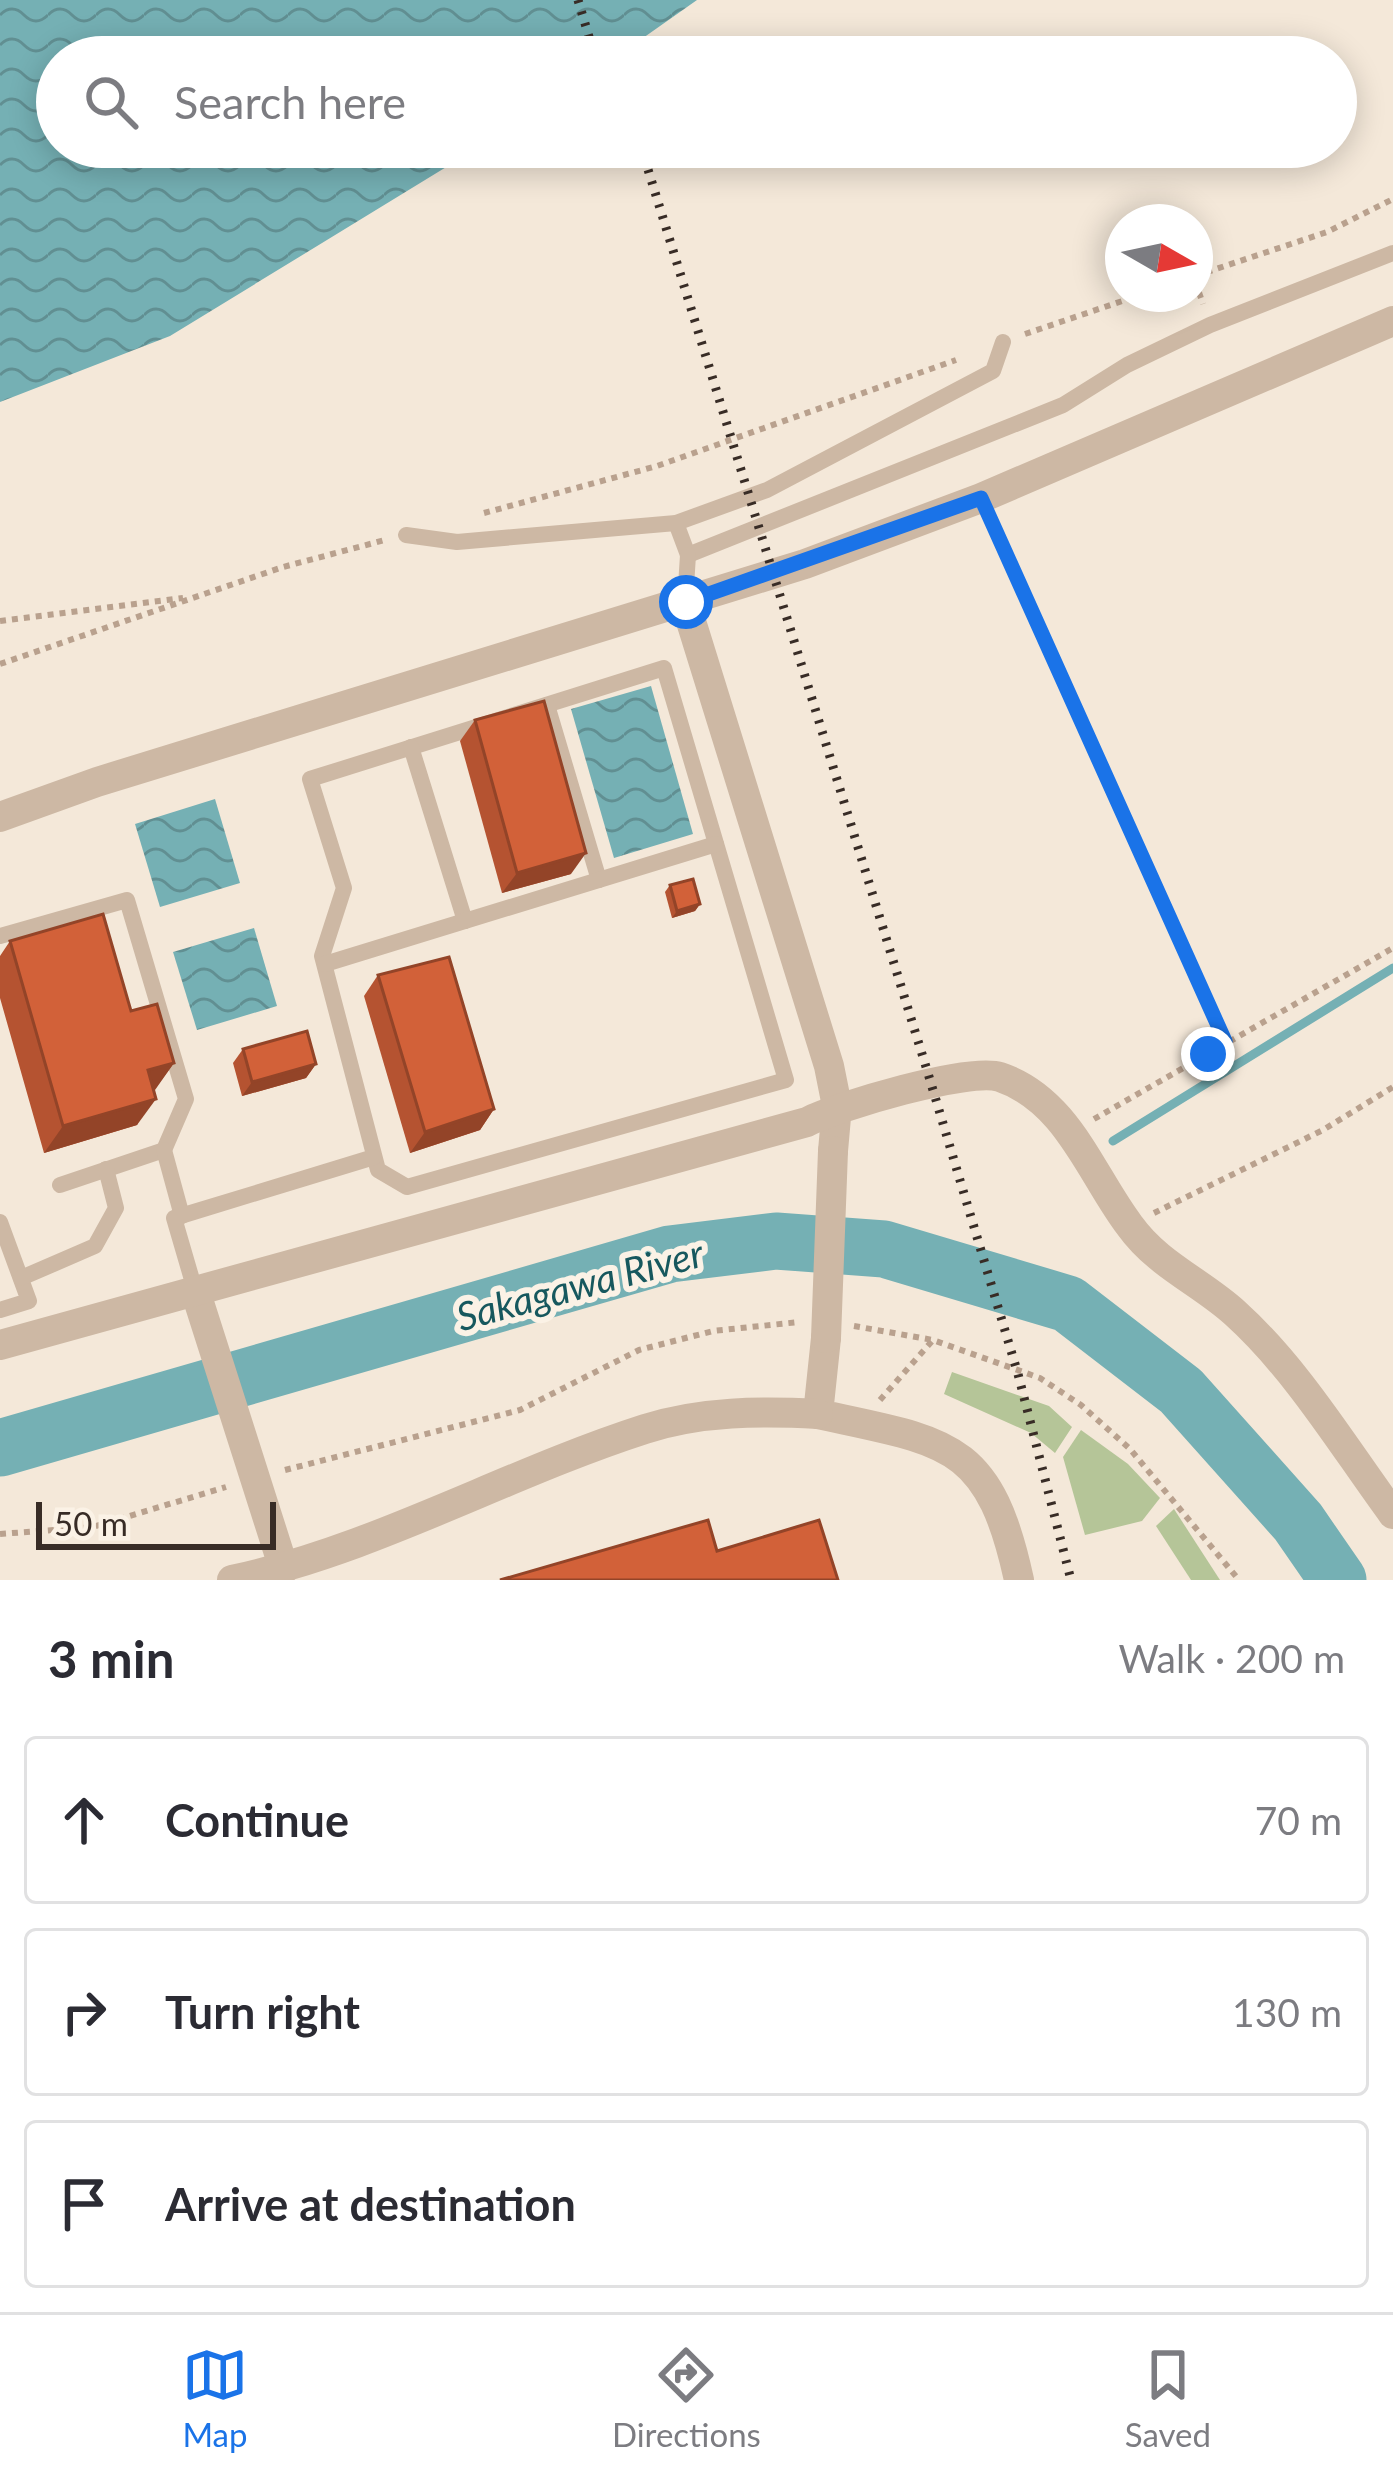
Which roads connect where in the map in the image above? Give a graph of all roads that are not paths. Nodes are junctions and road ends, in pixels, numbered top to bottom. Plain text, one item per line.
1 (1393, 253) edge
2 (1393, 321) edge
3 (1003, 342) road end
4 (676, 523) junction
5 (406, 535) road end
6 (688, 555) junction
7 (686, 602) junction
8 (547, 705) junction
9 (411, 747) junction
10 (0, 817) edge
11 (716, 844) junction
12 (599, 880) junction
13 (465, 921) junction
14 (0, 936) edge
15 (325, 964) junction
16 (837, 1106) junction
17 (164, 1150) junction
18 (374, 1157) junction
19 (106, 1169) junction
20 (60, 1185) dead end
21 (182, 1216) junction
22 (0, 1222) edge
23 (21, 1278) junction
24 (198, 1300) junction
25 (0, 1310) edge
26 (0, 1346) edge
27 (818, 1414) junction
28 (1393, 1514) edge
29 (284, 1569) junction
30 (232, 1580) edge
31 (1018, 1580) edge

1 - 6 lane
2 - 7 street
3 - 4 lane
4 - 5 lane
4 - 6 lane
6 - 7 lane
7 - 10 street
7 - 16 street
8 - 9 lane
8 - 11 lane
8 - 12 lane
9 - 13 lane
9 - 15 lane
11 - 12 lane
11 - 18 lane
12 - 13 lane
13 - 15 lane
14 - 17 lane
15 - 18 lane
16 - 24 street
16 - 27 street, bridge
16 - 28 street
17 - 19 lane
17 - 21 lane
18 - 21 lane
19 - 20 lane
19 - 23 lane
21 - 24 lane
22 - 23 lane
23 - 25 lane
24 - 26 street
24 - 29 street
27 - 29 street
27 - 31 street
29 - 30 street

